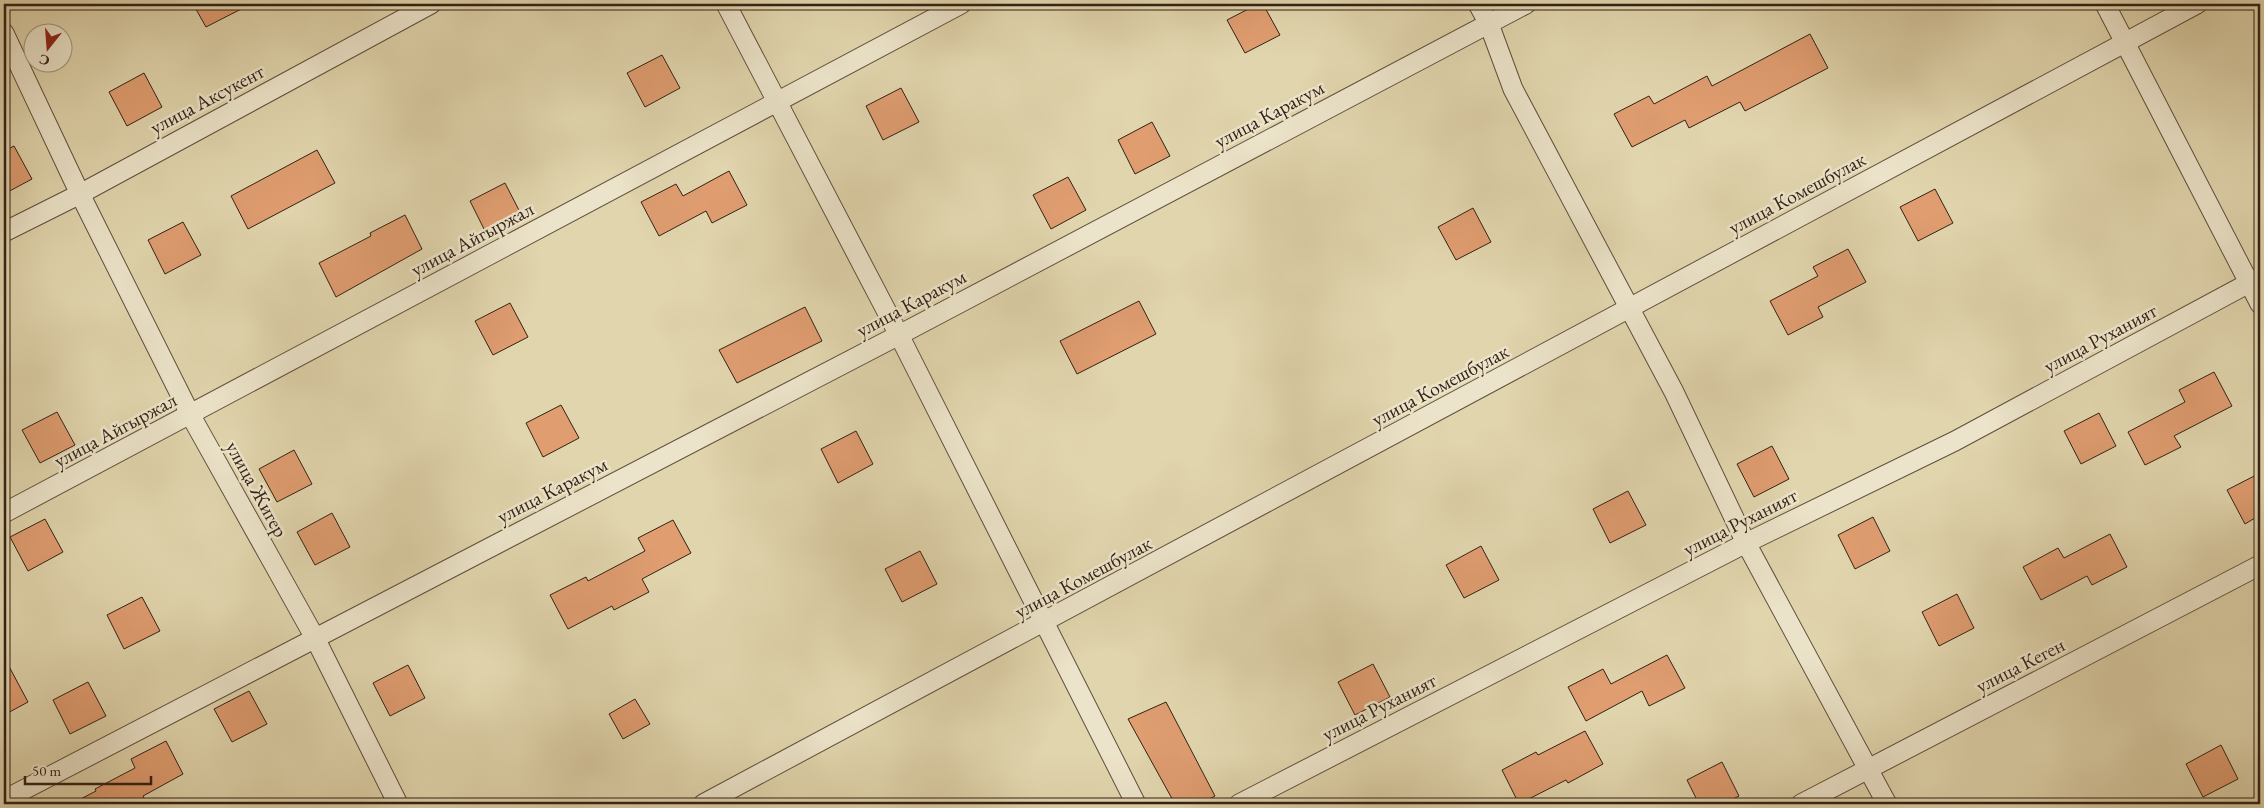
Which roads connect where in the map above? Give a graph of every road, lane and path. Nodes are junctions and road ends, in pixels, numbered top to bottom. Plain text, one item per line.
1 (431, 4) edge
2 (726, 4) edge
3 (961, 4) edge
4 (1478, 4) edge
5 (1526, 4) edge
6 (2105, 4) edge
7 (2197, 4) edge
8 (1488, 24) junction
9 (4, 33) edge
10 (2125, 42) junction
11 (776, 100) junction
12 (80, 194) junction
13 (4, 232) edge
14 (2255, 280) edge
15 (2260, 304) edge
16 (1630, 308) junction
17 (900, 335) junction
18 (191, 416) junction
19 (4, 513) edge
20 (1746, 543) junction
21 (2260, 565) edge
22 (1044, 623) junction
23 (315, 638) junction
24 (1868, 769) junction
25 (4, 800) edge
26 (398, 804) edge
27 (703, 804) edge
28 (1136, 804) edge
29 (1239, 804) edge
30 (1801, 804) edge
31 (1886, 804) edge

1 - 12 street, улица Аксукент
2 - 11 street
3 - 11 street, улица Айгыржал
4 - 8 street
5 - 8 street, улица Каракум
6 - 10 street
7 - 10 street, улица Комешбулак
8 - 16 street
8 - 17 street, улица Каракум
9 - 12 street, улица Жигер
10 - 14 street
10 - 16 street, улица Комешбулак
11 - 17 street
11 - 18 street, улица Айгыржал
12 - 13 street, улица Аксукент
12 - 18 street, улица Жигер
14 - 15 street
14 - 20 street, улица Руханият
16 - 20 street
16 - 22 street, улица Комешбулак
17 - 22 street
17 - 23 street, улица Каракум
18 - 19 street, улица Айгыржал
18 - 23 street, улица Жигер
20 - 24 street
20 - 29 street, улица Руханият
21 - 24 street, улица Кеген
22 - 27 street, улица Комешбулак
22 - 28 street
23 - 25 street, улица Каракум
23 - 26 street, улица Жигер
24 - 30 street, улица Кеген
24 - 31 street

